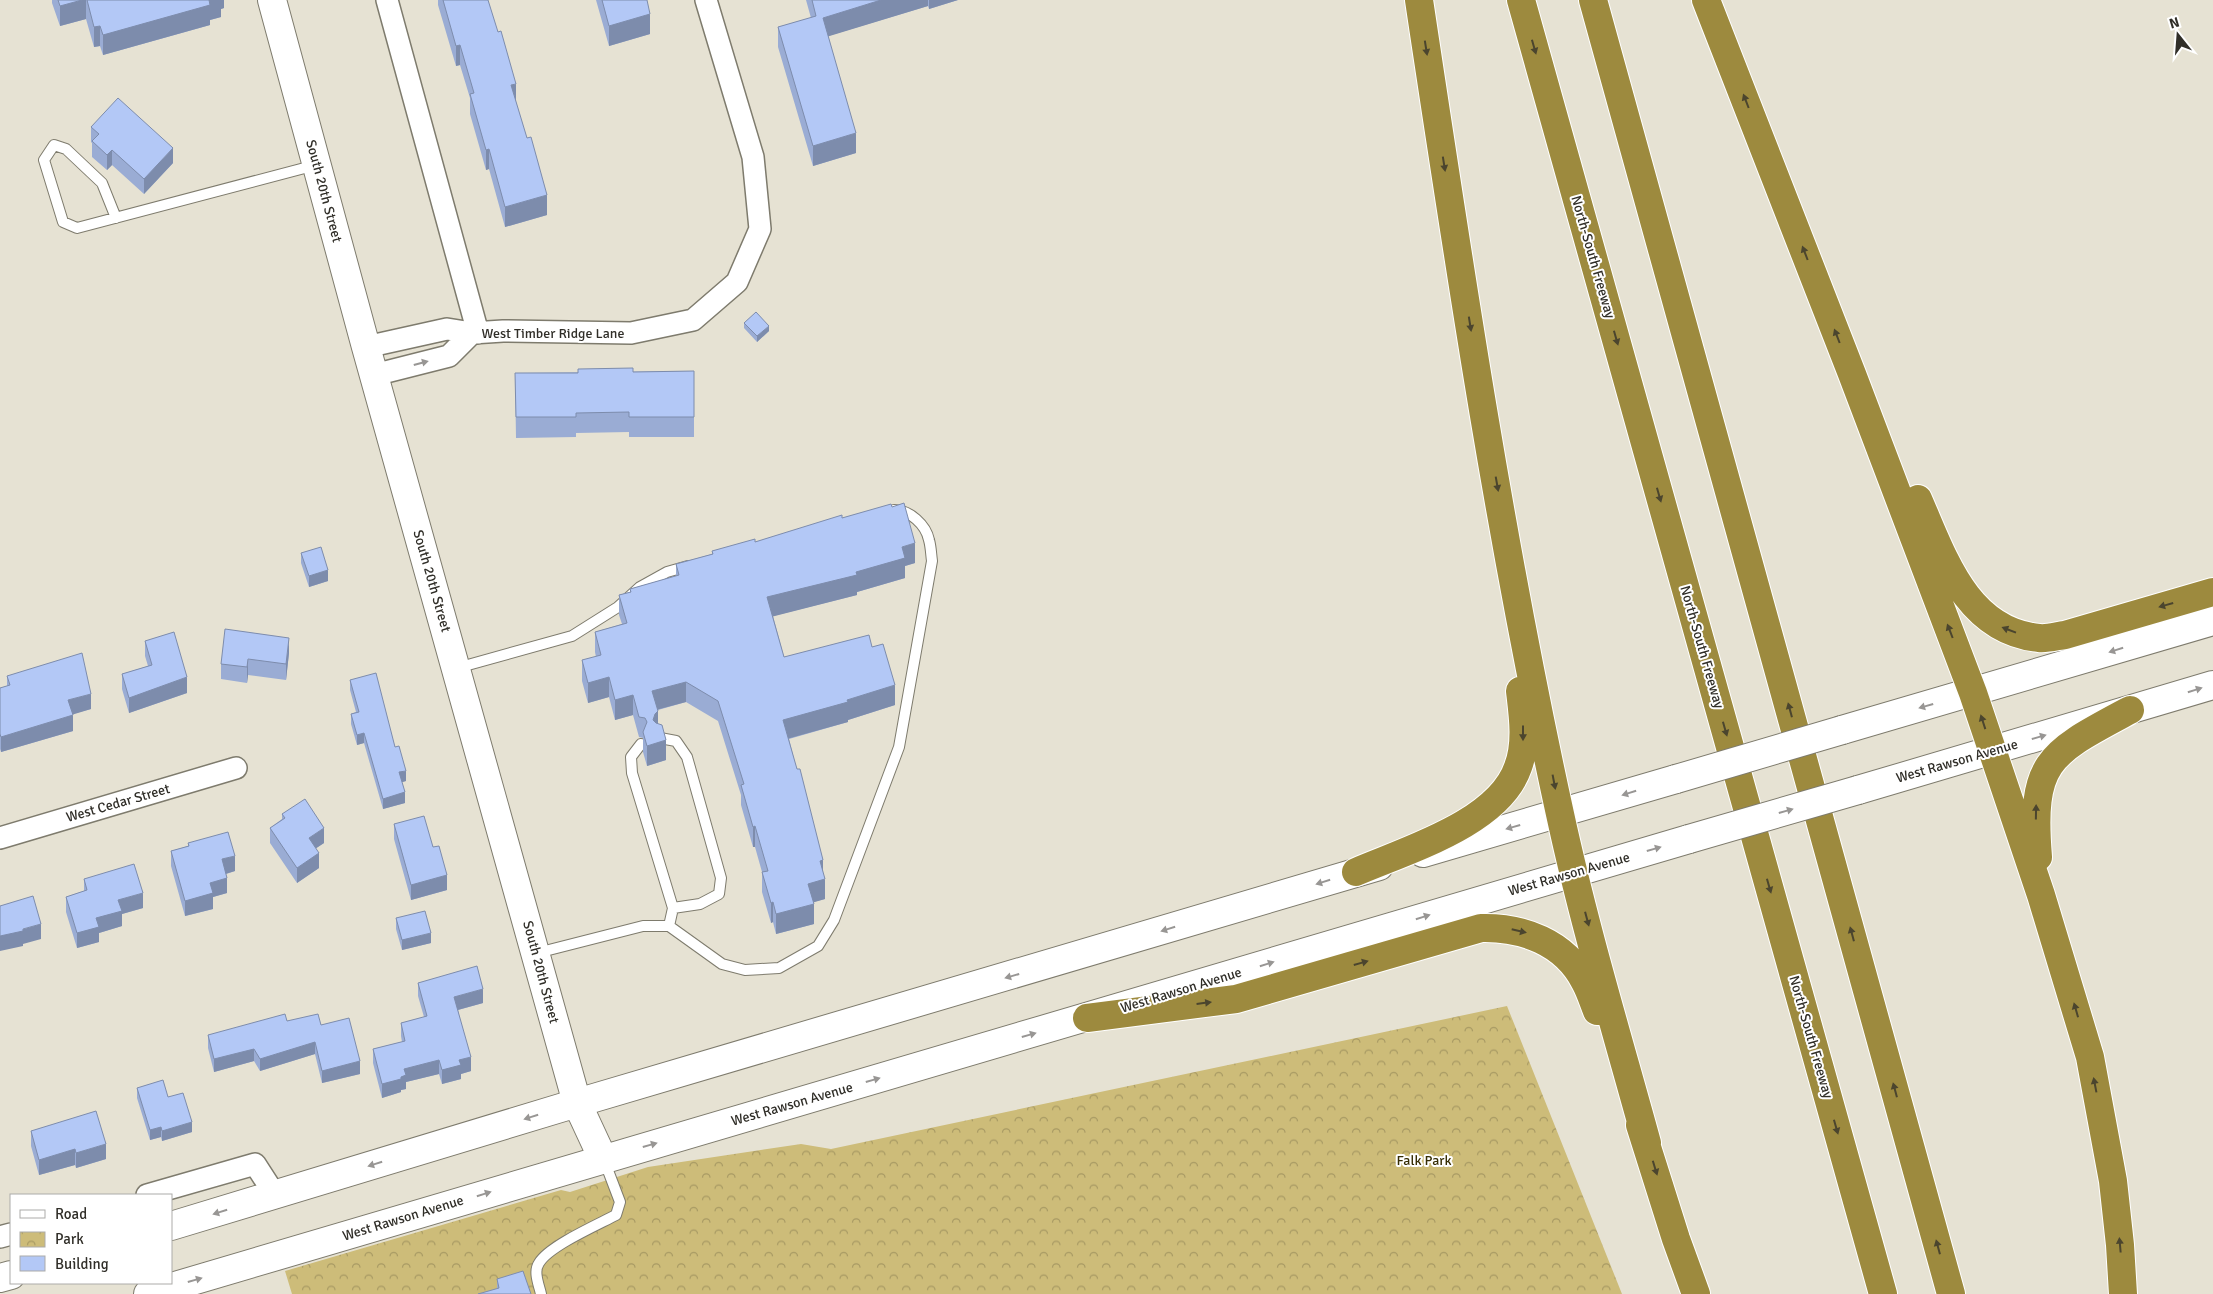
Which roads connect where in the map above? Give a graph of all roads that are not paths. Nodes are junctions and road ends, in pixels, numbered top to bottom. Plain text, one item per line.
1 (272, 0) edge
2 (387, 0) edge
3 (706, 0) edge
4 (1419, 0) edge
5 (1521, 0) edge
6 (1593, 0) edge
7 (1706, 0) edge
8 (317, 165) junction
9 (116, 218) junction
10 (475, 333) junction
11 (366, 347) junction
12 (1852, 374) junction
13 (374, 375) junction
14 (886, 510) edge
15 (696, 564) edge
16 (1514, 580) junction
17 (2213, 592) edge
18 (2213, 621) edge
19 (456, 668) junction
20 (2213, 685) edge
21 (1973, 692) junction
22 (2130, 710) junction
23 (660, 738) edge
24 (641, 744) dead end
25 (1992, 750) junction
26 (236, 768) dead end
27 (1560, 814) junction
28 (0, 838) edge
29 (1356, 872) junction
30 (1574, 872) junction
31 (2041, 895) junction
32 (673, 908) junction
33 (669, 926) junction
34 (536, 953) junction
35 (1086, 1018) junction
36 (577, 1103) junction
37 (1647, 1143) junction
38 (603, 1159) junction
39 (151, 1194) edge
40 (275, 1195) junction
41 (172, 1226) edge
42 (148, 1294) edge
43 (541, 1294) edge
44 (1696, 1294) edge
45 (1883, 1294) edge
46 (1951, 1294) edge
47 (2123, 1294) edge

1 - 8 main road, South 20th Street
2 - 10 street
3 - 10 street, West Timber Ridge Lane
4 -> 16 highway
5 -> 45 highway, North-South Freeway
46 -> 6 highway
12 -> 7 highway
8 - 9 lane
8 - 11 main road, South 20th Street
9 - 9 lane
10 - 11 street, West Timber Ridge Lane
13 -> 10 street, West Timber Ridge Lane
11 - 13 main road, South 20th Street
17 -> 12 highway
21 -> 12 highway
13 - 19 main road, South 20th Street
14 - 33 lane
15 - 19 lane
16 -> 27 highway
16 -> 29 highway
18 -> 21 main road
19 - 34 main road, South 20th Street
22 -> 20 main road, West Rawson Avenue
25 -> 21 highway
21 -> 27 main road, bridge
25 -> 22 main road, West Rawson Avenue
31 -> 22 highway
23 - 32 lane
24 - 32 lane
30 -> 25 main road, West Rawson Avenue, bridge
25 - 31 highway
26 - 28 street, West Cedar Street
27 -> 29 main road
27 - 30 highway
29 -> 36 main road
35 -> 30 main road, West Rawson Avenue
30 -> 37 highway
47 -> 31 highway
32 - 33 lane
33 - 34 lane
34 - 36 main road, South 20th Street
35 -> 37 highway
38 -> 35 main road, West Rawson Avenue
36 - 38 main road, South 20th Street
36 -> 40 main road
37 -> 44 highway
42 -> 38 main road, West Rawson Avenue
38 - 43 lane
39 - 40 street
40 -> 41 main road

